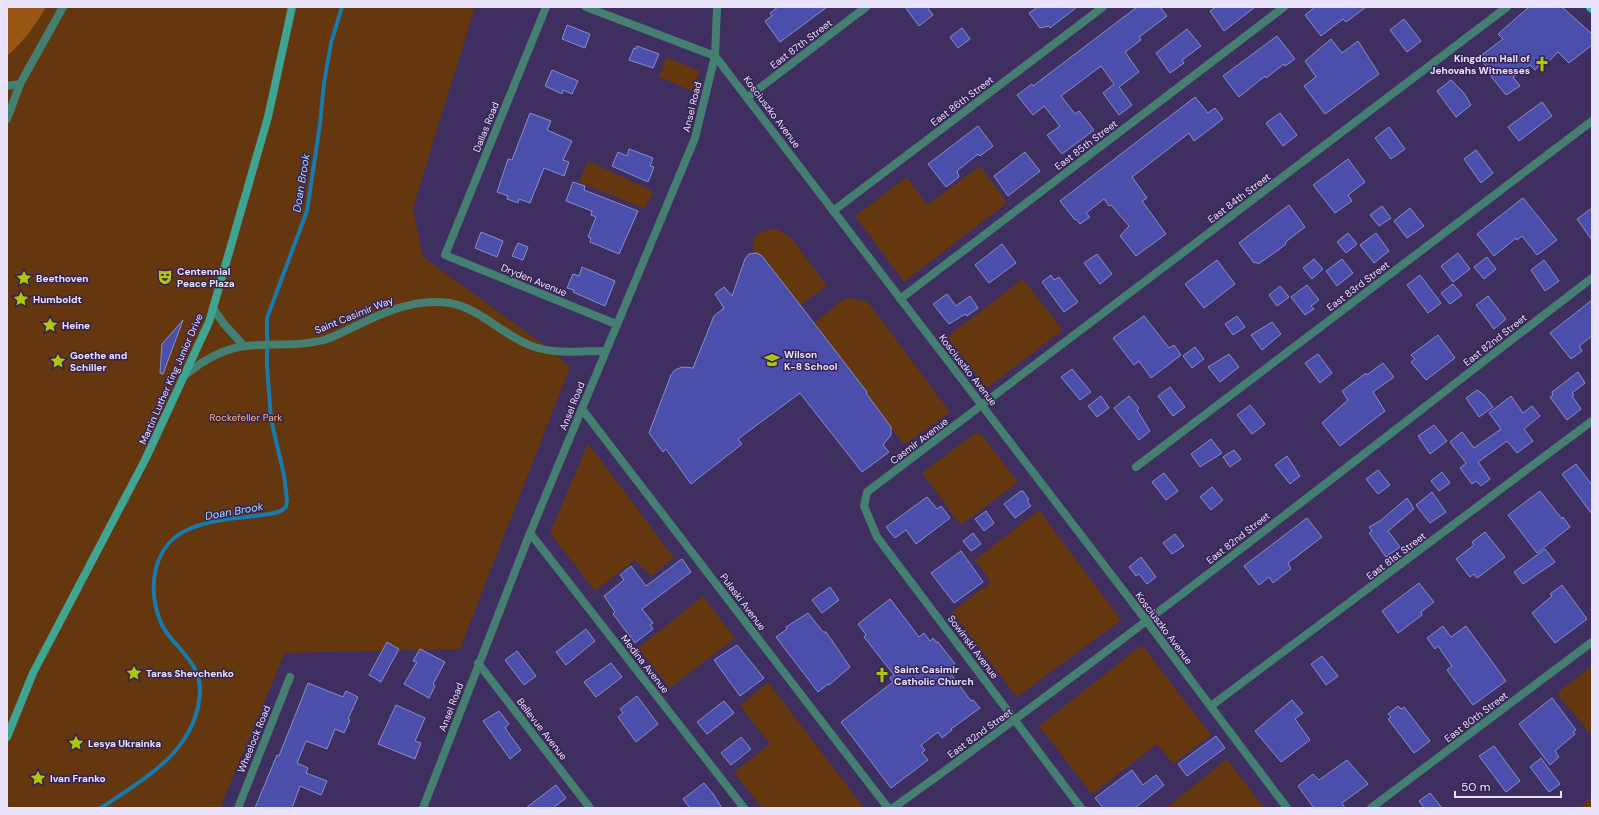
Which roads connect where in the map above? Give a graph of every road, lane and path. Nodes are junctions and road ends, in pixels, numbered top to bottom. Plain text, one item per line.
1 (63, 7) edge
2 (292, 7) edge
3 (546, 7) edge
4 (586, 7) edge
5 (717, 7) edge
6 (866, 7) edge
7 (1103, 7) edge
8 (1284, 7) edge
9 (1508, 7) edge
10 (715, 56) junction
11 (20, 84) junction
12 (7, 86) edge
13 (748, 97) junction
14 (7, 119) edge
15 (1592, 121) edge
16 (833, 211) junction
17 (445, 255) joint
18 (1592, 278) edge
19 (900, 299) junction
20 (213, 308) junction
21 (616, 324) junction
22 (244, 346) junction
23 (605, 351) junction
24 (184, 376) junction
25 (982, 405) junction
26 (582, 409) junction
27 (1592, 421) edge
28 (1136, 467) dead end
29 (867, 492) joint
30 (530, 533) junction
31 (1147, 621) junction
32 (1592, 642) edge
33 (478, 663) junction
34 (290, 677) dead end
35 (1211, 706) junction
36 (1015, 720) junction
37 (7, 737) edge
38 (238, 808) edge
39 (423, 808) edge
40 (590, 808) edge
41 (744, 808) edge
42 (888, 808) edge
43 (893, 808) edge
44 (1081, 808) edge
45 (1287, 808) edge
46 (1371, 808) edge

1 - 11 street
2 - 20 main road, Martin Luther King Junior Drive
3 - 17 street, Dallas Road
4 - 10 street
5 - 10 street, Ansel Road
6 - 13 street, East 87th Street
7 - 16 street, East 86th Street
8 - 19 street, East 85th Street
9 - 25 street, East 84th Street
10 - 13 street, Kosciuszko Avenue
10 - 21 street, Ansel Road
11 - 12 street
11 - 14 street
13 - 16 street, Kosciuszko Avenue
15 - 28 street, East 83rd Street
16 - 19 street, Kosciuszko Avenue
17 - 21 street, Dryden Avenue
18 - 31 street, East 82nd Street
19 - 25 street, Kosciuszko Avenue
20 - 22 street
20 - 24 main road, Martin Luther King Junior Drive
21 - 23 street, Ansel Road
22 - 23 street, Saint Casimir Way
22 - 24 street, Saint Casimir Way
23 - 26 street, Ansel Road
24 - 37 main road, Martin Luther King Junior Drive
25 - 29 street, Casmir Avenue
25 - 31 street, Kosciuszko Avenue
26 - 30 street, Ansel Road
26 - 42 street, Pulaski Avenue
27 - 35 street, East 81st Street
29 - 36 street, Sowinski Avenue
30 - 33 street, Ansel Road
30 - 41 street, Medina Avenue
31 - 35 street, Kosciuszko Avenue
31 - 36 street, East 82nd Street
32 - 46 street, East 80th Street
33 - 39 street, Ansel Road
33 - 40 street, Bellevue Avenue
34 - 38 street, Wheelock Road
35 - 45 street, Kosciuszko Avenue
36 - 43 street, East 82nd Street
36 - 44 street, Sowinski Avenue

